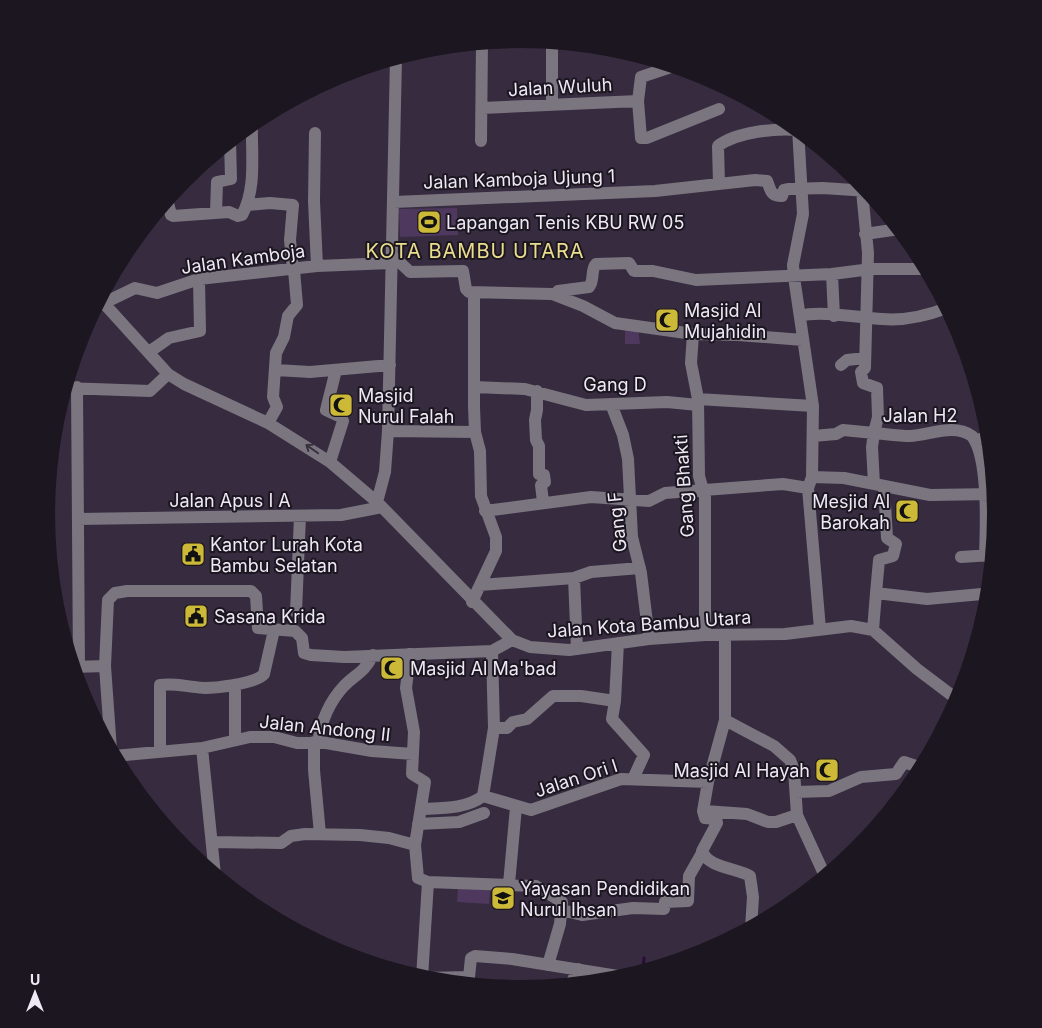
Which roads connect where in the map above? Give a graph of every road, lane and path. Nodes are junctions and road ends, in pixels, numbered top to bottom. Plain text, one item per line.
1 (552, 48) edge
2 (482, 49) edge
3 (396, 64) edge
4 (663, 69) edge
5 (638, 101) junction
6 (552, 103) junction
7 (482, 108) junction
8 (719, 109) dead end
9 (787, 131) edge
10 (315, 132) dead end
11 (252, 133) edge
12 (799, 139) edge
13 (481, 141) dead end
14 (230, 149) edge
15 (719, 184) junction
16 (802, 188) junction
17 (857, 191) edge
18 (865, 199) edge
19 (394, 202) junction
20 (247, 205) junction
21 (169, 208) edge
22 (216, 212) junction
23 (891, 230) edge
24 (865, 234) junction
25 (391, 259) junction
26 (316, 266) junction
27 (918, 269) edge
28 (294, 270) junction
29 (868, 271) junction
30 (832, 274) junction
31 (794, 277) junction
32 (199, 279) junction
33 (558, 292) dead end
34 (474, 293) junction
35 (108, 299) edge
36 (105, 304) edge
37 (940, 310) edge
38 (800, 316) junction
39 (834, 316) junction
40 (866, 317) junction
41 (693, 334) junction
42 (803, 340) junction
43 (149, 352) junction
44 (865, 358) junction
45 (841, 364) dead end
46 (390, 365) junction
47 (276, 370) junction
48 (336, 370) junction
49 (168, 374) junction
50 (474, 387) junction
51 (71, 388) edge
52 (71, 390) edge
53 (537, 391) junction
54 (698, 402) junction
55 (611, 404) junction
56 (813, 406) junction
57 (268, 423) junction
58 (388, 431) junction
59 (475, 432) junction
60 (874, 433) junction
61 (813, 436) junction
62 (982, 439) edge
63 (975, 440) junction
64 (330, 462) junction
65 (810, 483) junction
66 (987, 483) edge
67 (879, 485) junction
68 (704, 492) junction
69 (987, 494) edge
70 (631, 499) junction
71 (543, 502) junction
72 (380, 504) junction
73 (485, 511) junction
74 (300, 516) junction
75 (78, 519) junction
76 (986, 555) edge
77 (961, 557) dead end
78 (640, 568) junction
79 (574, 578) junction
80 (480, 585) junction
81 (876, 593) junction
82 (980, 597) edge
83 (472, 602) junction
84 (296, 612) dead end
85 (820, 629) junction
86 (274, 630) junction
87 (873, 630) junction
88 (705, 635) junction
89 (725, 635) junction
90 (649, 639) junction
91 (512, 640) junction
92 (618, 643) junction
93 (577, 649) junction
94 (492, 651) junction
95 (410, 654) junction
96 (76, 655) edge
97 (373, 655) junction
98 (105, 666) junction
99 (80, 667) edge
100 (235, 685) junction
101 (951, 695) edge
102 (615, 701) junction
103 (725, 720) junction
104 (494, 728) junction
105 (110, 733) edge
106 (235, 740) junction
107 (316, 742) junction
108 (202, 748) junction
109 (160, 752) junction
110 (413, 754) junction
111 (122, 755) edge
112 (914, 765) edge
113 (633, 778) junction
114 (708, 782) junction
115 (796, 792) junction
116 (483, 796) junction
117 (516, 807) junction
118 (421, 809) junction
119 (703, 811) junction
120 (484, 813) dead end
121 (797, 814) junction
122 (418, 824) junction
123 (320, 834) junction
124 (213, 842) junction
125 (415, 845) junction
126 (702, 853) junction
127 (214, 866) edge
128 (822, 870) edge
129 (428, 882) junction
130 (509, 884) junction
131 (562, 910) junction
132 (752, 919) edge
133 (548, 965) junction
134 (578, 969) junction
135 (422, 970) edge
136 (603, 973) edge
137 (462, 977) edge
138 (574, 978) edge

1 - 6 street
2 - 7 street
3 - 19 street
4 - 5 street
5 - 6 street, Jalan Wuluh
5 - 8 street
6 - 7 street, Jalan Wuluh
7 - 13 street
9 - 15 street
10 - 26 street
11 - 20 street
12 - 16 street
14 - 22 street
15 - 16 street, Jalan Kamboja Ujung 1
15 - 19 street, Jalan Kamboja Ujung 1
16 - 17 street
16 - 31 street
18 - 24 street, Jalan H2
19 - 25 street
20 - 22 street
20 - 28 street
21 - 22 street
23 - 24 street
24 - 29 street, Jalan H2
25 - 26 street, Jalan Kamboja
25 - 34 street
25 - 46 street
26 - 28 street, Jalan Kamboja
27 - 29 street
28 - 32 street, Jalan Kamboja
28 - 47 street
29 - 30 street
29 - 40 street, Jalan H2
30 - 31 street
30 - 39 street
31 - 33 street
31 - 38 street
32 - 35 street, Jalan Kamboja
32 - 43 street
34 - 41 street
34 - 50 street
36 - 43 street, Jalan Kota Bambu Utara
37 - 40 street
38 - 39 street
38 - 42 street
39 - 40 street
40 - 44 street, Jalan H2
41 - 42 street
41 - 54 street, Gang Bhakti
42 - 56 street
43 - 49 street, Jalan Kota Bambu Utara
44 - 45 street
44 - 60 street, Jalan H2
46 - 48 street
46 - 58 street
47 - 48 street
47 - 57 street
48 - 64 street
49 - 51 street
49 - 57 street, Jalan Kota Bambu Utara
50 - 53 street, Gang D
50 - 59 street
52 - 75 street
53 - 55 street, Gang D
53 - 71 street
54 - 55 street, Gang D
54 - 56 street, Gang D
54 - 68 street, Gang Bhakti
55 - 70 street, Gang F
56 - 61 street
64 -> 57 street, Jalan Kota Bambu Utara
58 - 59 street
58 - 72 street
59 - 73 street
60 - 61 street
60 - 63 street, Jalan H2
60 - 67 street
61 - 65 street
62 - 63 street
63 - 66 street, Jalan H2
64 - 72 street, Jalan Kota Bambu Utara
65 - 67 street
65 - 68 street
65 - 85 street
67 - 69 street
67 - 81 street
68 - 70 street
68 - 88 street, Gang Bhakti
70 - 71 street
70 - 78 street, Gang F
71 - 73 street
72 - 74 street, Jalan Apus I A
72 - 83 street, Jalan Kota Bambu Utara
73 - 80 street
74 - 75 street, Jalan Apus I A
74 - 84 street
75 - 96 street
76 - 77 street, Jalan H2
78 - 79 street
78 - 90 street, Gang F
79 - 80 street
79 - 93 street
80 - 83 street
81 - 82 street
81 - 87 street
83 - 91 street, Jalan Kota Bambu Utara
85 - 87 street, Jalan Kota Bambu Utara
85 - 89 street, Jalan Kota Bambu Utara
86 - 97 street
86 - 98 street
86 - 100 street
87 - 101 street
88 - 89 street, Jalan Kota Bambu Utara
88 - 90 street, Jalan Kota Bambu Utara
89 - 103 street
90 - 92 street, Jalan Kota Bambu Utara
91 - 93 street, Jalan Kota Bambu Utara
91 - 94 street
92 - 93 street, Jalan Kota Bambu Utara
92 - 102 street
94 - 95 street
94 - 104 street
95 - 97 street
95 - 110 street
97 - 107 street
98 - 99 street
98 - 105 street
100 - 106 street
100 - 109 street
102 - 104 street
102 - 113 street
103 - 114 street
103 - 115 street
104 - 116 street
106 - 107 street, Jalan Andong II
106 - 108 street, Jalan Andong II
107 - 110 street, Jalan Andong II
107 - 123 street
108 - 109 street, Jalan Andong II
108 - 124 street
109 - 111 street, Jalan Andong II
110 - 118 street
112 - 115 street
113 - 114 street, Jalan Ori I
113 - 117 street, Jalan Ori I
114 - 119 street
115 - 121 street
116 - 117 street, Jalan Ori I
116 - 118 street
117 - 130 street
118 - 122 street
119 - 121 street
119 - 126 street
120 - 122 street
121 - 128 street
122 - 125 street
123 - 124 street
123 - 125 street
124 - 127 street
125 - 129 street
126 - 131 street
126 - 132 street
129 - 130 street
129 - 135 street
130 - 131 street
131 - 133 street
133 - 134 street
133 - 137 street
134 - 136 street
134 - 138 street

